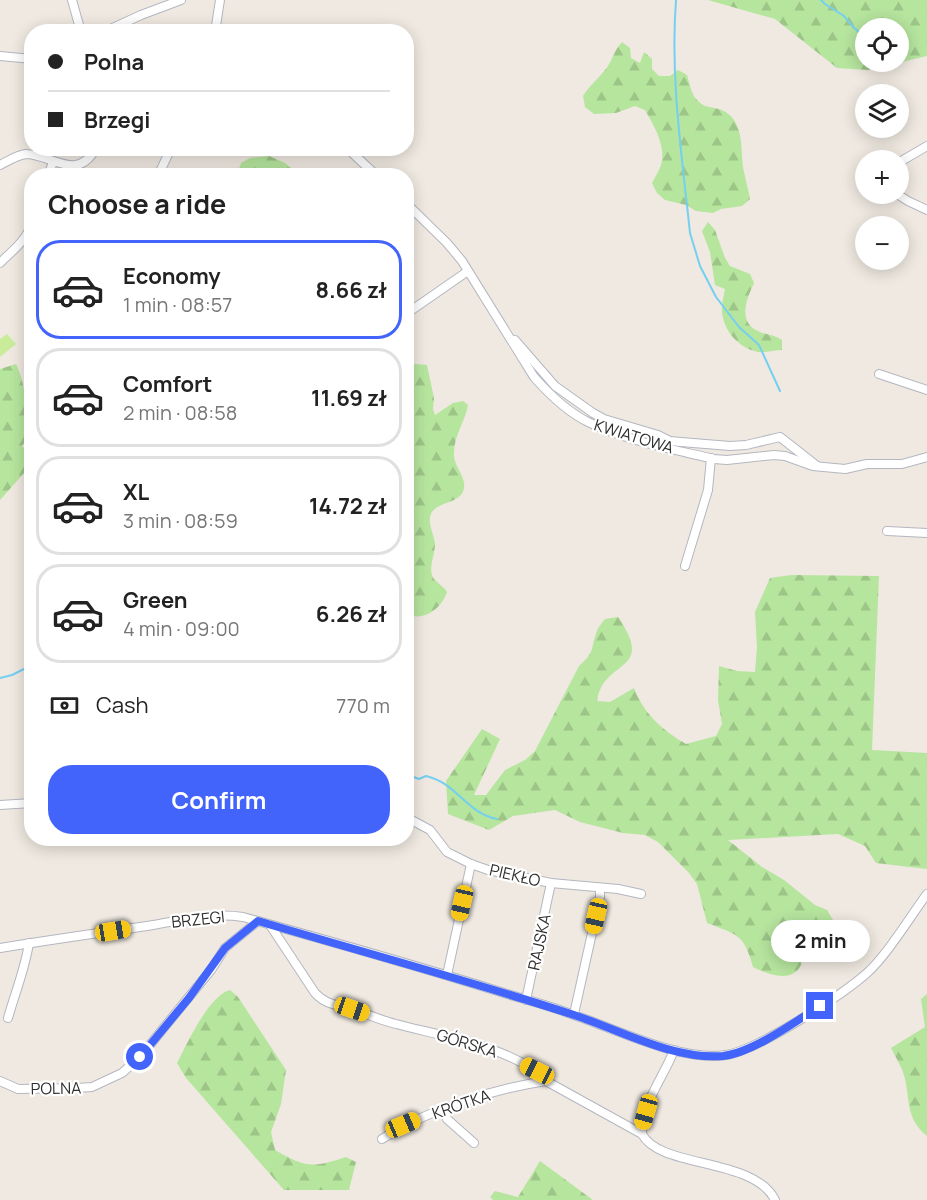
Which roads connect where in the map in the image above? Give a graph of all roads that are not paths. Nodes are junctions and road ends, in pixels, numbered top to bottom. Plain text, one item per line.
1 (72, 0) edge
2 (181, 0) edge
3 (220, 0) edge
4 (79, 24) edge
5 (122, 24) edge
6 (216, 24) edge
7 (0, 56) edge
8 (24, 58) edge
9 (927, 146) edge
10 (24, 154) edge
11 (37, 156) edge
12 (90, 156) edge
13 (356, 156) edge
14 (909, 157) edge
15 (53, 162) junction
16 (0, 165) edge
17 (51, 168) edge
18 (368, 168) edge
19 (909, 201) edge
20 (927, 210) edge
21 (414, 211) edge
22 (24, 241) edge
23 (0, 263) edge
24 (468, 270) junction
25 (414, 308) edge
26 (494, 313) junction
27 (879, 374) dead end
28 (927, 390) edge
29 (927, 457) edge
30 (711, 458) junction
31 (817, 467) junction
32 (886, 531) dead end
33 (927, 533) edge
34 (686, 566) dead end
35 (24, 804) edge
36 (0, 805) edge
37 (414, 821) edge
38 (471, 864) junction
39 (551, 883) junction
40 (600, 888) junction
41 (641, 894) dead end
42 (927, 894) edge
43 (258, 921) junction
44 (270, 925) junction
45 (29, 943) junction
46 (0, 948) edge
47 (447, 975) junction
48 (526, 1000) junction
49 (574, 1014) junction
50 (8, 1018) dead end
51 (674, 1050) junction
52 (0, 1081) edge
53 (546, 1081) junction
54 (444, 1110) junction
55 (642, 1134) junction
56 (382, 1139) dead end
57 (474, 1143) dead end
58 (775, 1200) edge

1 - 4 street
2 - 5 street
3 - 6 street
7 - 8 street
9 - 14 street
10 - 16 street
11 - 15 street
12 - 15 street
13 - 18 street
15 - 17 street
19 - 20 street
21 - 24 street, KWIATOWA
22 - 23 street
24 - 25 street
24 - 26 street, KWIATOWA
26 - 30 street, KWIATOWA
26 - 31 street
27 - 28 street
29 - 31 street, KWIATOWA
30 - 31 street, KWIATOWA
30 - 34 street
32 - 33 street
35 - 36 street
37 - 38 street, PIEKŁO
38 - 39 street, PIEKŁO
38 - 47 street
39 - 40 street, PIEKŁO
39 - 48 street, RAJSKA
40 - 41 street, PIEKŁO
40 - 49 street
42 - 51 street, BRZEGI
43 - 44 street, BRZEGI
43 - 45 street, BRZEGI
43 - 52 street, POLNA
44 - 47 street, BRZEGI
44 - 53 street, GÓRSKA
45 - 46 street, BRZEGI
45 - 50 street
47 - 48 street, BRZEGI
48 - 49 street, BRZEGI
49 - 51 street, BRZEGI
51 - 55 street
53 - 54 street, KRÓTKA
53 - 55 street, GÓRSKA
54 - 56 street, KRÓTKA
54 - 57 street
55 - 58 street, GÓRSKA

